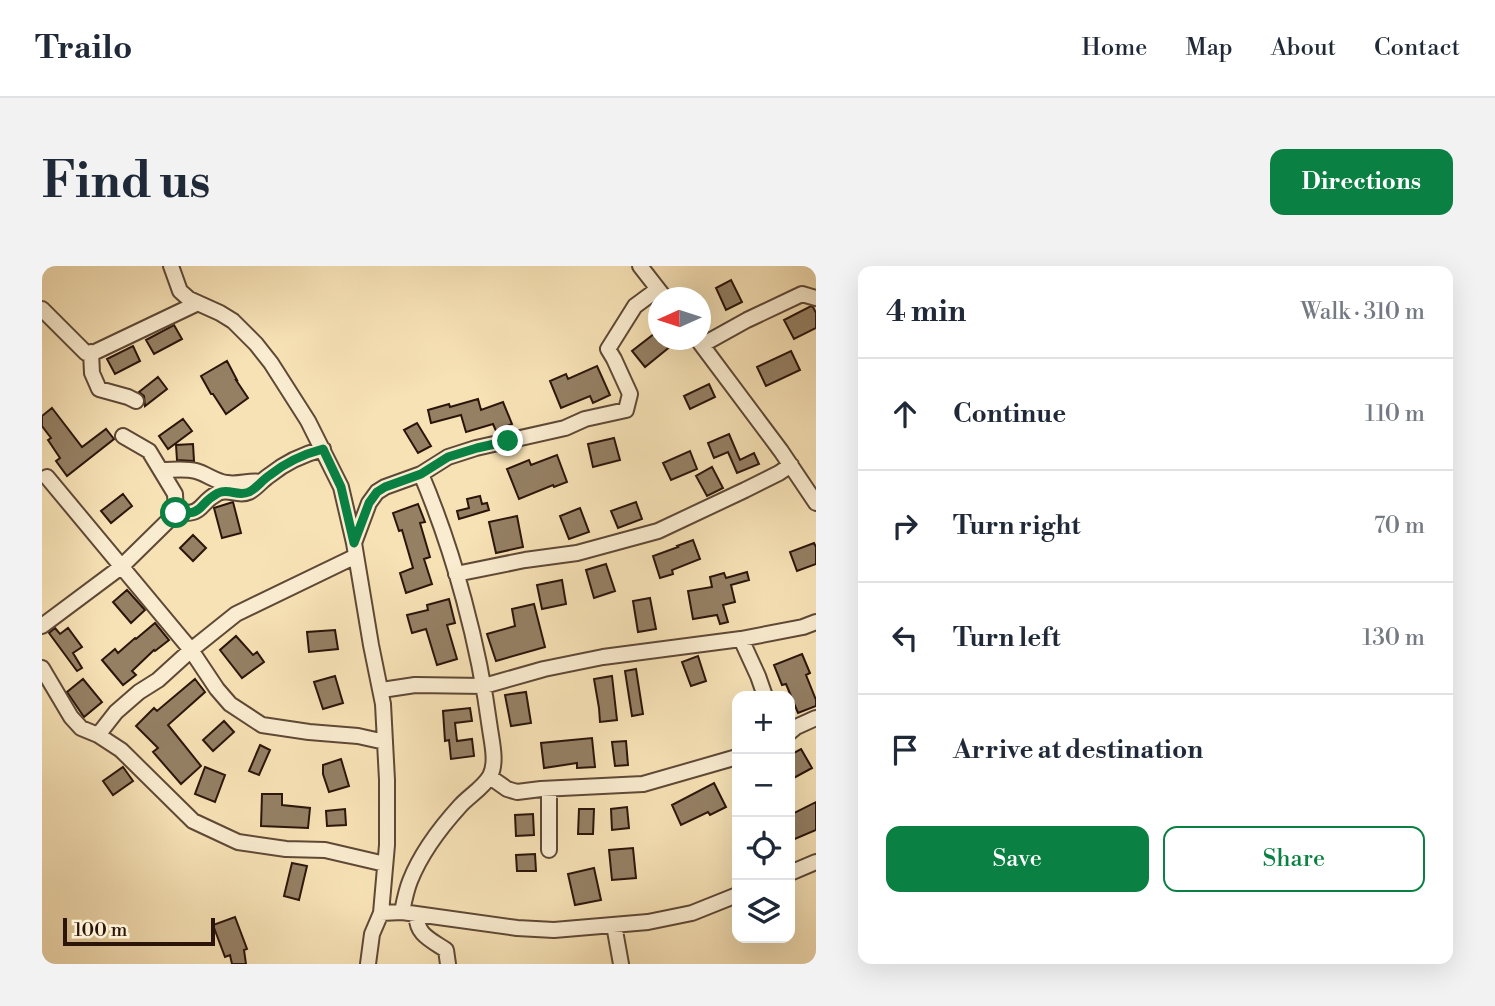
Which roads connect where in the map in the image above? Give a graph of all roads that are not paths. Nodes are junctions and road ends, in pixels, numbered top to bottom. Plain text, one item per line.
1 (172, 266) edge
2 (640, 266) edge
3 (816, 286) edge
4 (657, 287) edge
5 (809, 296) edge
6 (648, 300) edge
7 (198, 303) junction
8 (42, 309) edge
9 (711, 337) edge
10 (706, 350) edge
11 (91, 352) junction
12 (136, 401) dead end
13 (123, 436) dead end
14 (323, 449) junction
15 (791, 466) junction
16 (162, 470) junction
17 (421, 474) junction
18 (44, 477) edge
19 (261, 482) junction
20 (816, 503) edge
21 (176, 513) junction
22 (355, 550) junction
23 (121, 567) junction
24 (456, 574) junction
25 (816, 622) edge
26 (42, 626) edge
27 (741, 639) junction
28 (191, 650) junction
29 (42, 668) edge
30 (484, 686) junction
31 (382, 690) junction
32 (763, 691) edge
33 (816, 718) edge
34 (795, 728) edge
35 (98, 735) junction
36 (385, 742) junction
37 (732, 758) edge
38 (489, 777) junction
39 (549, 789) junction
40 (549, 850) dead end
41 (816, 862) edge
42 (385, 863) junction
43 (795, 871) edge
44 (732, 897) edge
45 (381, 912) junction
46 (409, 913) junction
47 (614, 925) junction
48 (368, 964) edge
49 (448, 964) edge
50 (621, 964) edge

1 - 7 street
2 - 4 street
3 - 5 street
5 - 9 street
6 - 17 street
7 - 11 street
7 - 14 street
8 - 11 street
10 - 15 street
11 - 12 street
13 - 16 street
14 - 19 street
14 - 22 street
15 - 20 street
15 - 24 street
16 - 19 street
16 - 21 street
17 - 22 street
17 - 24 street
18 - 23 street
19 - 21 street
21 - 23 street
22 - 28 street
22 - 31 street
23 - 26 street
23 - 28 street
24 - 30 street
25 - 27 street
27 - 30 street
27 - 32 street
28 - 35 street
28 - 36 street
29 - 35 street
30 - 31 street
30 - 38 street
31 - 36 street
33 - 34 street
35 - 42 street
36 - 42 street
37 - 39 street
38 - 39 street
38 - 46 street
39 - 40 street
41 - 43 street
42 - 45 street
44 - 47 street
45 - 46 street
45 - 48 street
46 - 47 street
46 - 49 street
47 - 50 street

